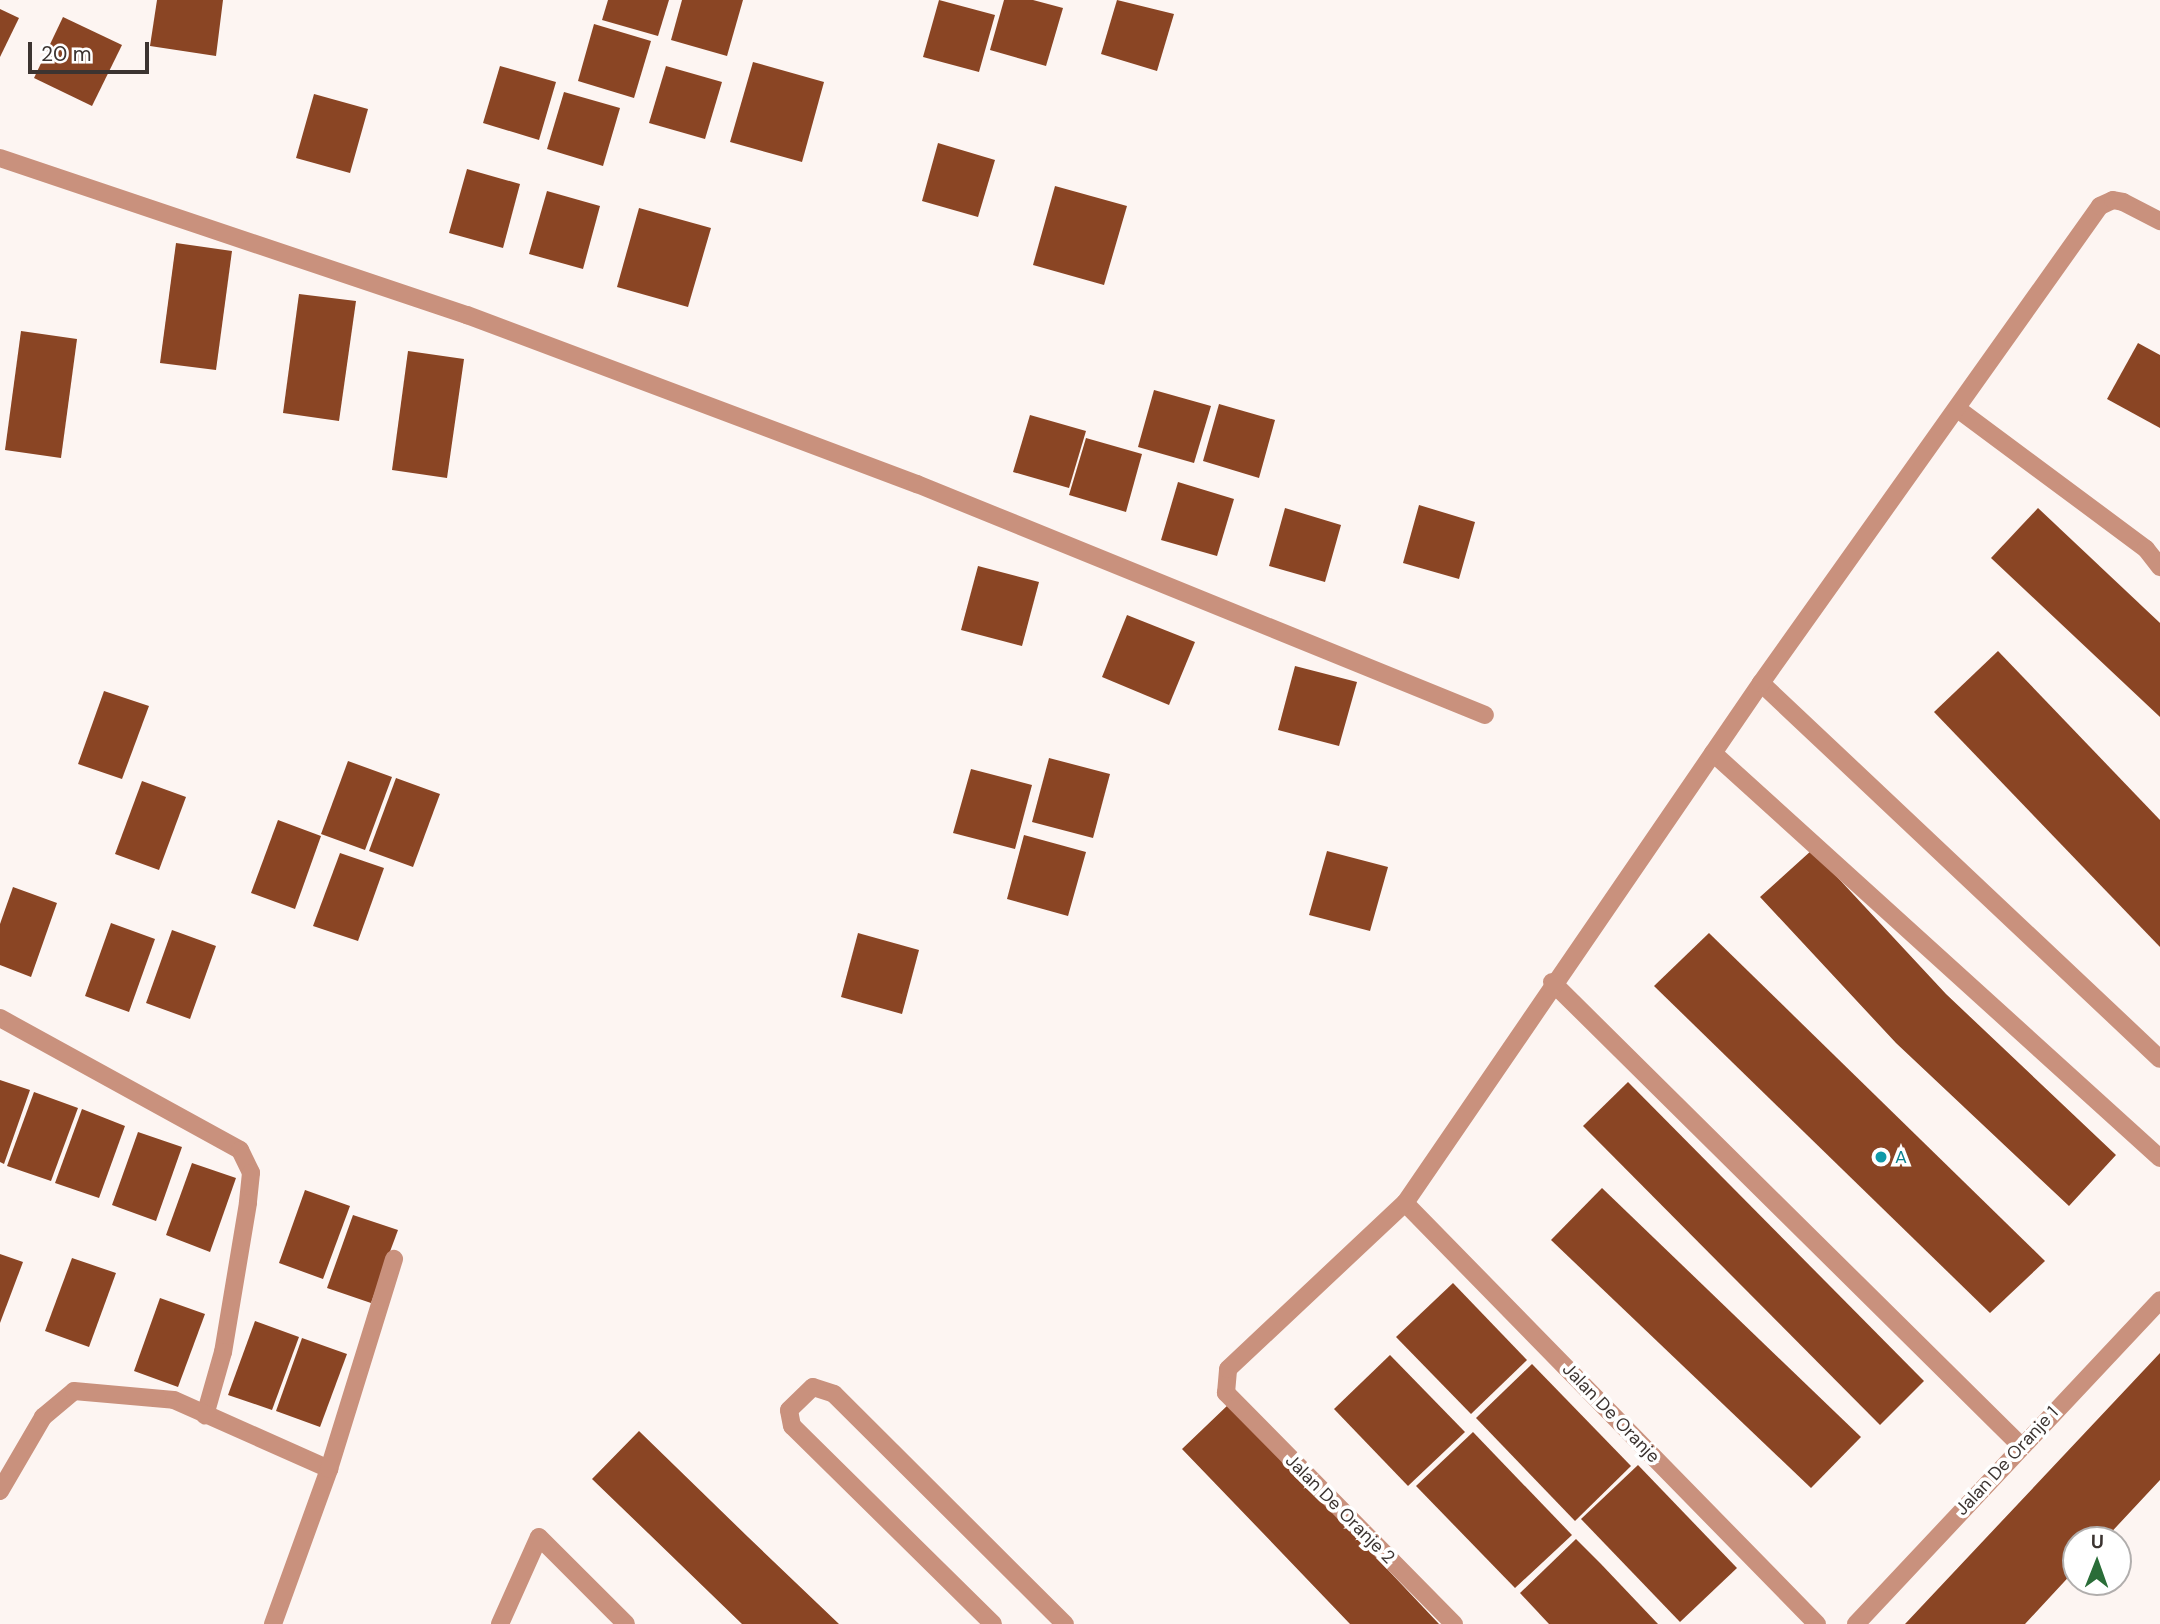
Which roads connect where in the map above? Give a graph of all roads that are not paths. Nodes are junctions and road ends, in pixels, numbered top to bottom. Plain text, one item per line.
1 (0, 158) edge
2 (2160, 220) edge
3 (1959, 410) junction
4 (2153, 551) edge
5 (2160, 567) edge
6 (1761, 683) junction
7 (1485, 715) dead end
8 (1713, 753) junction
9 (1552, 982) junction
10 (0, 1018) edge
11 (2160, 1059) edge
12 (2160, 1158) edge
13 (1405, 1203) junction
14 (394, 1259) dead end
15 (2160, 1300) edge
16 (205, 1415) junction
17 (2020, 1445) junction
18 (328, 1469) junction
19 (0, 1491) edge
20 (273, 1624) edge
21 (500, 1624) edge
22 (626, 1624) edge
23 (993, 1624) edge
24 (1065, 1624) edge
25 (1454, 1624) edge
26 (1816, 1624) edge
27 (1856, 1624) edge

1 - 7 street
2 - 3 street
3 - 4 street
3 - 6 street
4 - 5 street
6 - 8 street
6 - 11 street
8 - 9 street
8 - 12 street
9 - 13 street
9 - 17 street
10 - 16 street
13 - 25 street, Jalan De Oranje 2
13 - 26 street, Jalan De Oranje
14 - 18 street
15 - 17 street, Jalan De Oranje 1
16 - 18 street
16 - 19 street
17 - 27 street, Jalan De Oranje 1
18 - 20 street
21 - 22 street
23 - 24 street

